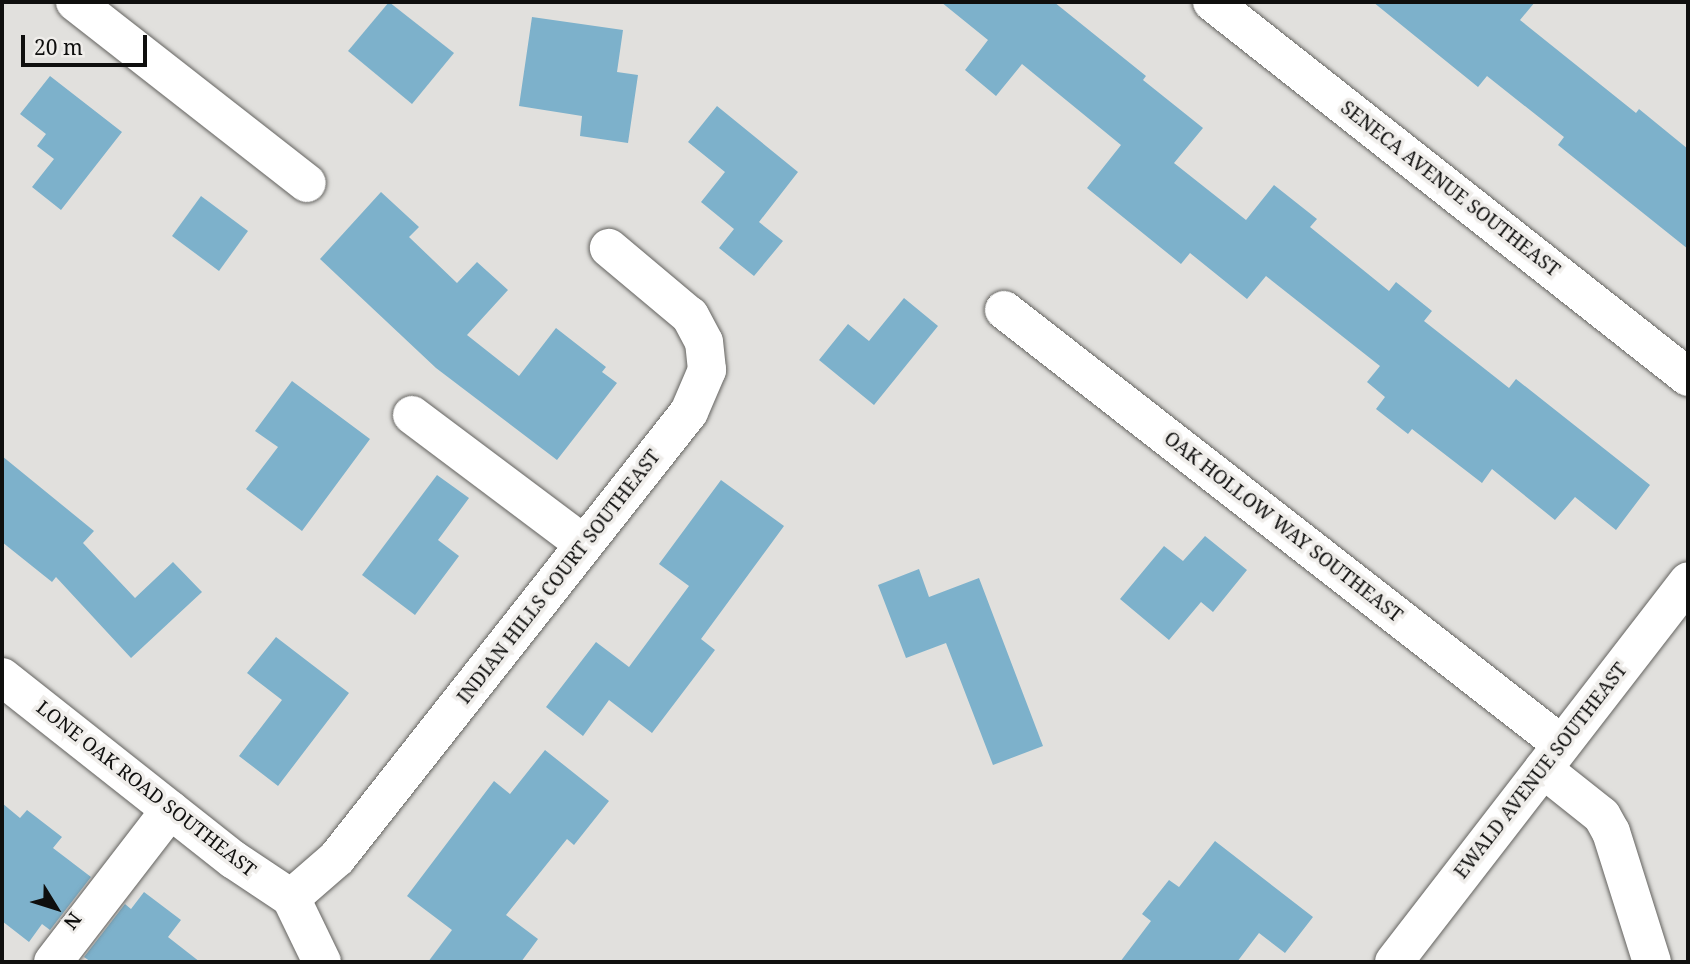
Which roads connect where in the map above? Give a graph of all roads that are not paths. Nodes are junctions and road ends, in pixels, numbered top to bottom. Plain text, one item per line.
1 (75, 2) edge
2 (1212, 2) edge
3 (307, 183) dead end
4 (609, 248) dead end
5 (1004, 310) dead end
6 (1688, 377) edge
7 (412, 415) dead end
8 (584, 544) junction
9 (1688, 580) edge
10 (2, 677) edge
11 (1552, 756) junction
12 (170, 810) junction
13 (291, 898) junction
14 (53, 962) edge
15 (323, 962) edge
16 (1394, 962) edge
17 (1651, 962) edge

1 - 3 street
2 - 6 street, SENECA AVENUE SOUTHEAST
4 - 8 street, INDIAN HILLS COURT SOUTHEAST
5 - 11 street, OAK HOLLOW WAY SOUTHEAST
7 - 8 street
8 - 13 street, INDIAN HILLS COURT SOUTHEAST
9 - 11 street, EWALD AVENUE SOUTHEAST
10 - 12 street, LONE OAK ROAD SOUTHEAST
11 - 16 street, EWALD AVENUE SOUTHEAST
11 - 17 street, OAK HOLLOW WAY SOUTHEAST
12 - 13 street, LONE OAK ROAD SOUTHEAST
12 - 14 street
13 - 15 street

